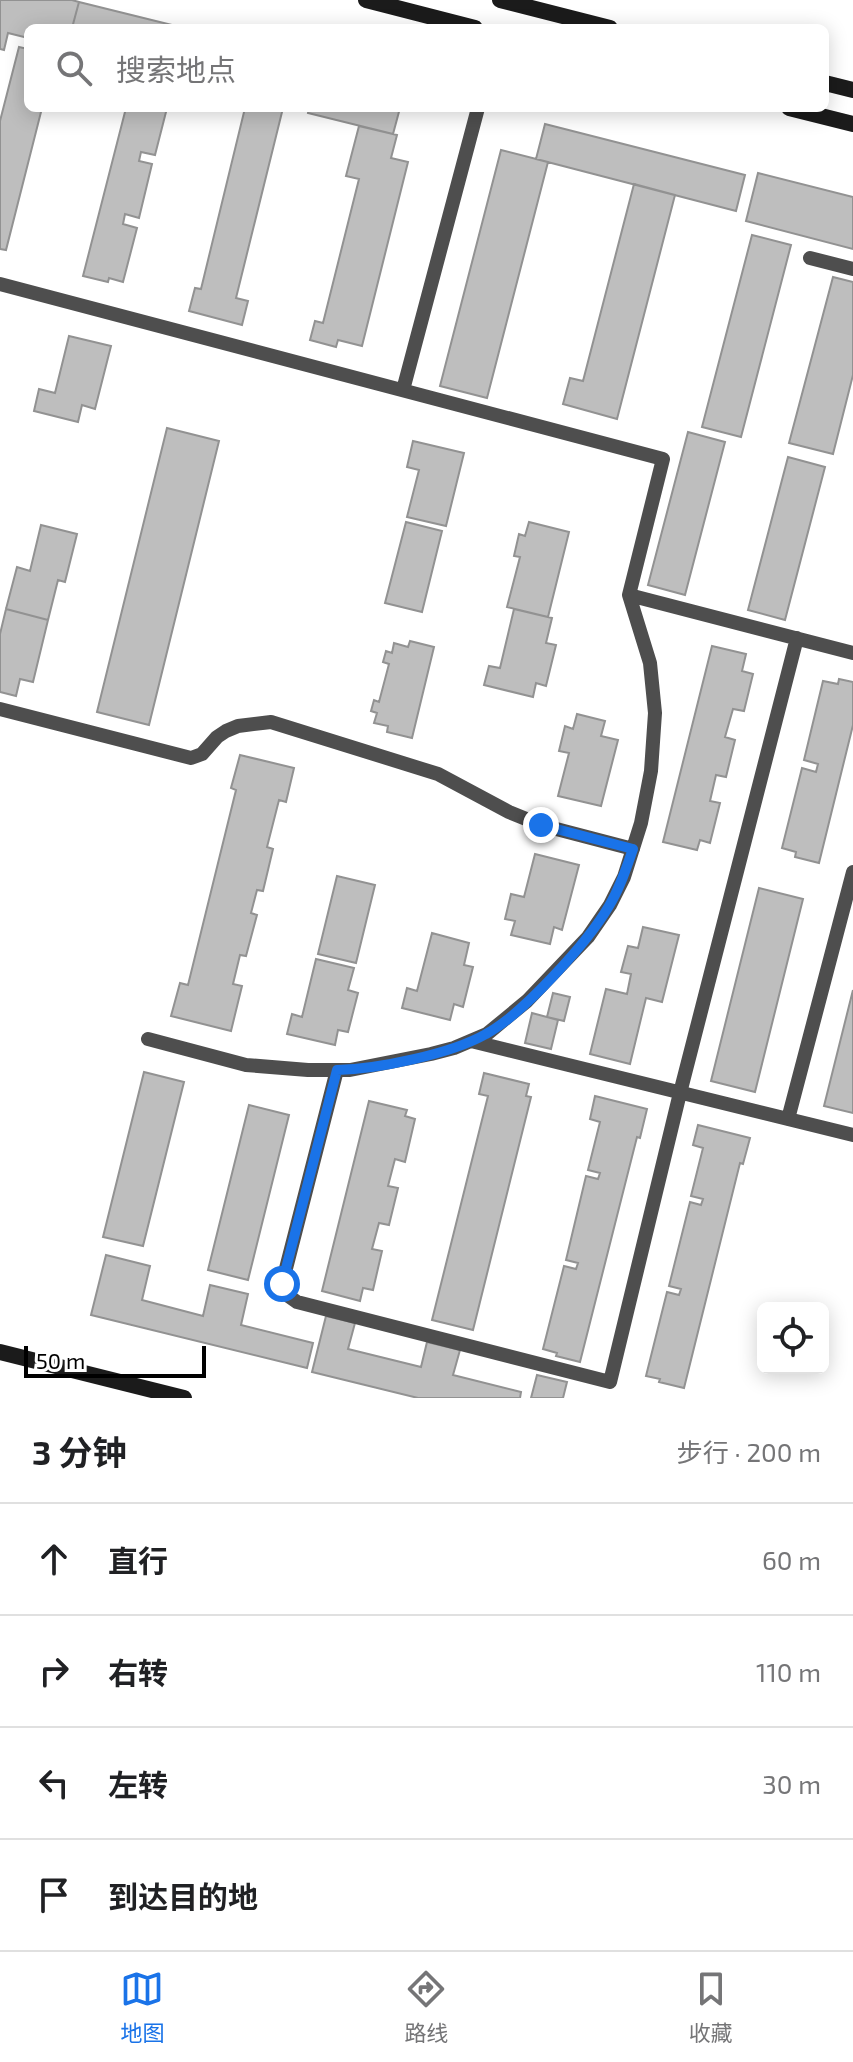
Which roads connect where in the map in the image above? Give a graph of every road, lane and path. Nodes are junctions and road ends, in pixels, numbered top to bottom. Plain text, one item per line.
1 (366, 0) edge
2 (500, 0) edge
3 (459, 24) edge
4 (594, 24) edge
5 (829, 84) edge
6 (853, 90) edge
7 (477, 112) edge
8 (805, 112) edge
9 (853, 124) edge
10 (810, 258) dead end
11 (853, 269) edge
12 (0, 284) edge
13 (403, 390) junction
14 (629, 595) junction
15 (797, 638) junction
16 (853, 653) edge
17 (0, 709) edge
18 (633, 849) junction
19 (853, 872) edge
20 (148, 1039) dead end
21 (471, 1041) junction
22 (337, 1070) junction
23 (680, 1093) junction
24 (788, 1119) junction
25 (853, 1135) edge
26 (0, 1352) edge
27 (184, 1398) edge

1 - 3 street
2 - 4 street
5 - 6 street
7 - 13 lane
8 - 9 street
10 - 11 lane
12 - 13 lane
13 - 14 lane
14 - 15 lane
14 - 18 lane
15 - 16 lane
15 - 23 lane
17 - 18 lane
18 - 21 lane
19 - 24 lane
20 - 22 lane
21 - 22 lane
21 - 23 lane
22 - 23 lane
23 - 24 lane
24 - 25 lane
26 - 27 street

